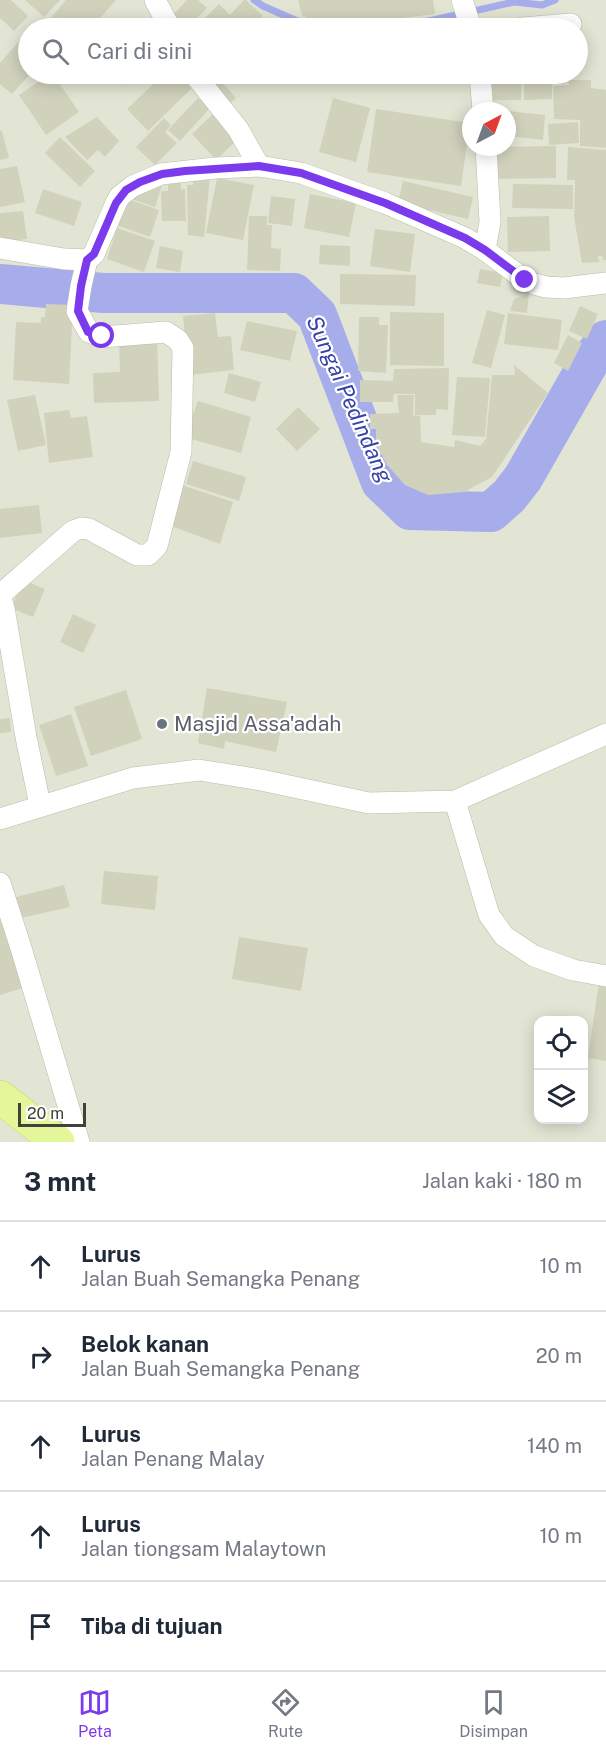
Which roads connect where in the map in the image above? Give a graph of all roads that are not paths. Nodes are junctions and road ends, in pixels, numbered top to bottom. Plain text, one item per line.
1 (155, 0) edge
2 (463, 2) edge
3 (165, 18) edge
4 (467, 18) edge
5 (202, 84) edge
6 (481, 84) edge
7 (482, 102) edge
8 (486, 156) edge
9 (259, 166) junction
10 (0, 248) edge
11 (485, 250) junction
12 (87, 260) junction
13 (606, 283) edge
14 (0, 595) edge
15 (606, 734) edge
16 (455, 801) junction
17 (40, 806) junction
18 (0, 819) edge
19 (0, 883) edge
20 (606, 976) edge
21 (0, 1097) edge
22 (58, 1142) edge
23 (79, 1142) edge

1 - 3 street
2 - 4 street
5 - 9 street
6 - 7 street
8 - 11 street
9 - 11 street
9 - 12 street
10 - 12 street
11 - 13 street
12 - 14 street
14 - 17 street
15 - 16 street
16 - 17 street
16 - 20 street
17 - 18 street
19 - 23 street
21 - 22 main road

